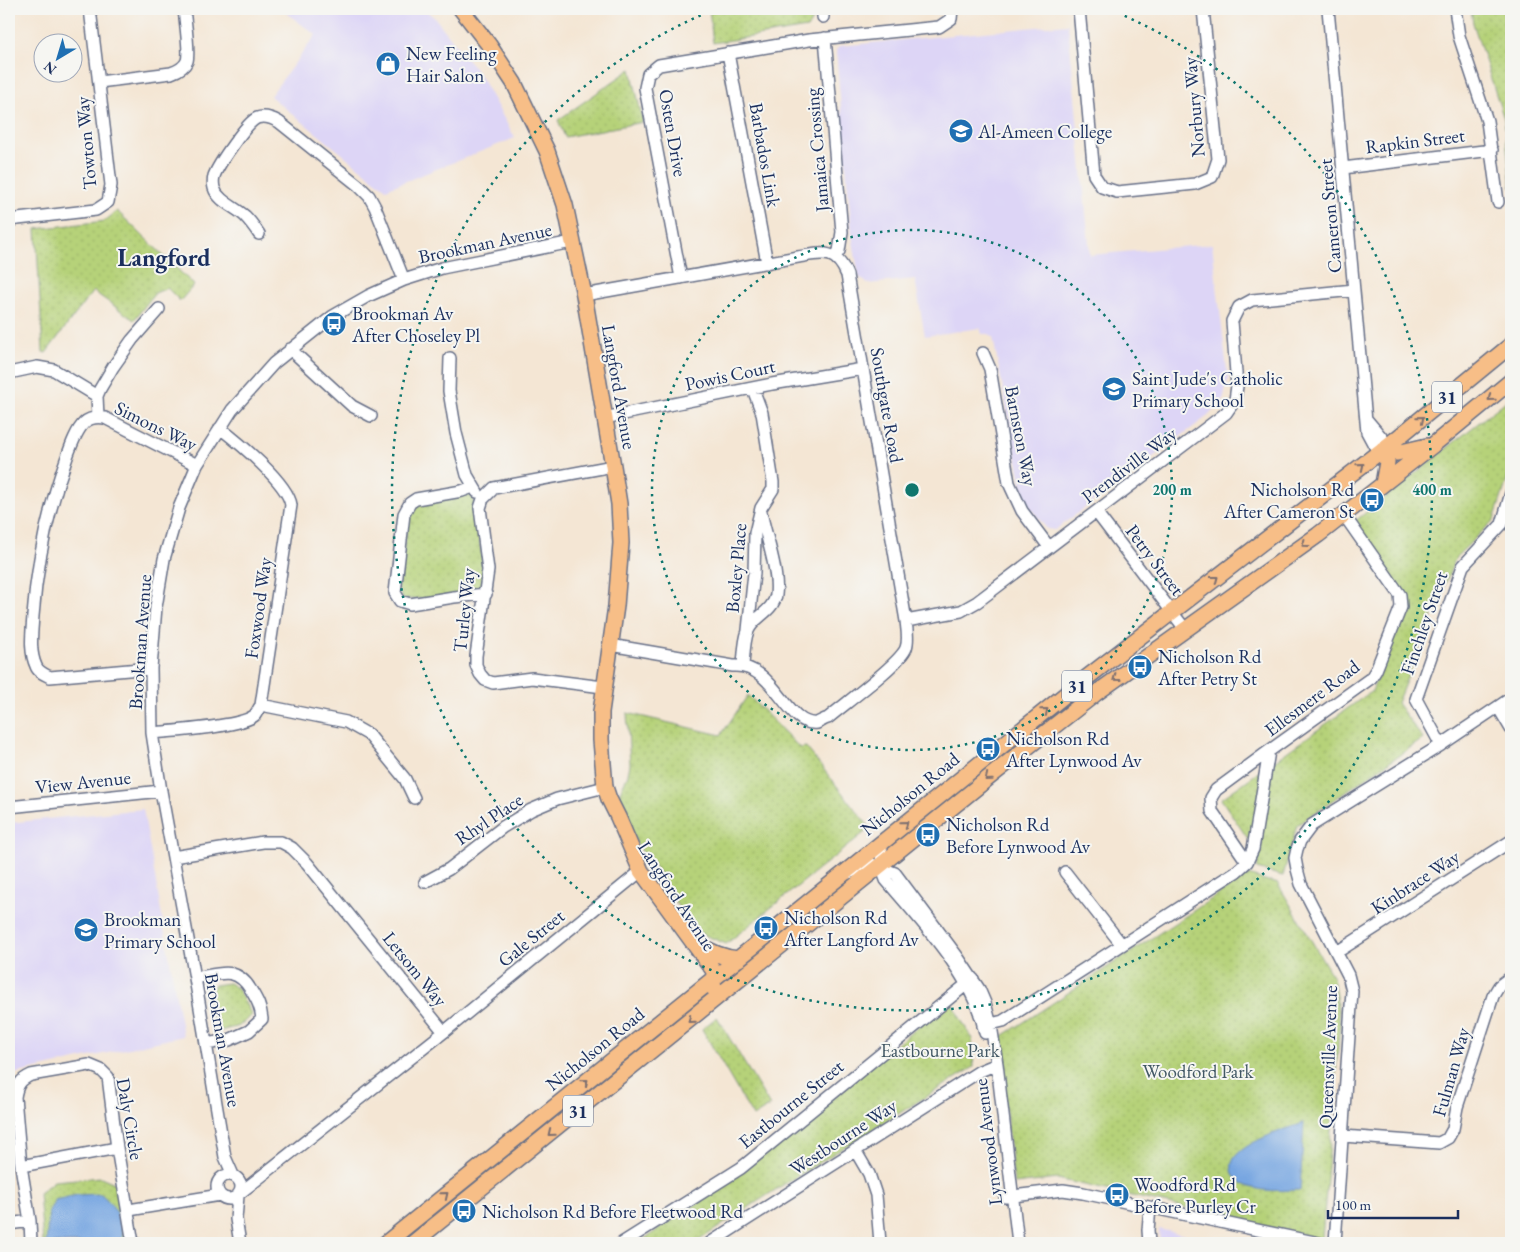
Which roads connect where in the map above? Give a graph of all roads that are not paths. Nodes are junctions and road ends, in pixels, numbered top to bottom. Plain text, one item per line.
1 (90, 9) edge
2 (184, 9) edge
3 (461, 9) edge
4 (952, 9) edge
5 (1078, 9) edge
6 (1203, 9) edge
7 (1328, 9) edge
8 (1454, 9) edge
9 (825, 38) junction
10 (728, 53) junction
11 (99, 82) junction
12 (1492, 150) junction
13 (1343, 168) junction
14 (1498, 202) dead end
15 (9, 220) edge
16 (260, 234) dead end
17 (572, 242) junction
18 (835, 257) junction
19 (767, 263) junction
20 (681, 278) junction
21 (404, 280) junction
22 (1354, 290) junction
23 (584, 295) junction
24 (159, 309) dead end
25 (1511, 345) edge
26 (290, 349) junction
27 (983, 353) dead end
28 (450, 358) dead end
29 (863, 369) junction
30 (9, 373) edge
31 (1511, 381) edge
32 (753, 389) junction
33 (97, 396) junction
34 (371, 416) dead end
35 (98, 417) junction
36 (604, 418) junction
37 (220, 428) junction
38 (1434, 445) junction
39 (1383, 449) junction
40 (197, 465) junction
41 (613, 466) junction
42 (1382, 484) junction
43 (473, 487) junction
44 (1511, 493) edge
45 (483, 499) junction
46 (760, 508) junction
47 (1096, 512) junction
48 (1344, 515) junction
49 (1050, 547) junction
50 (486, 594) junction
51 (1172, 612) junction
52 (906, 621) junction
53 (1184, 629) junction
54 (748, 630) junction
55 (610, 645) junction
56 (743, 665) junction
57 (151, 668) junction
58 (603, 686) junction
59 (1511, 698) edge
60 (261, 705) junction
61 (1498, 707) junction
62 (1511, 729) edge
63 (152, 733) junction
64 (1440, 745) junction
65 (1269, 751) junction
66 (161, 791) junction
67 (607, 793) junction
68 (414, 798) dead end
69 (9, 807) edge
70 (1511, 841) edge
71 (882, 843) junction
72 (173, 857) junction
73 (1246, 862) junction
74 (881, 866) junction
75 (1065, 872) dead end
76 (638, 874) junction
77 (840, 877) junction
78 (426, 882) dead end
79 (690, 940) junction
80 (1122, 945) junction
81 (1337, 952) junction
82 (739, 959) junction
83 (1511, 977) edge
84 (195, 978) junction
85 (742, 978) junction
86 (714, 979) junction
87 (970, 981) junction
88 (711, 1004) junction
89 (987, 1026) junction
90 (444, 1032) junction
91 (206, 1044) junction
92 (993, 1065) junction
93 (13, 1085) edge
94 (1343, 1136) junction
95 (117, 1148) junction
96 (855, 1150) junction
97 (21, 1166) junction
98 (230, 1187) junction
99 (1009, 1196) junction
100 (1150, 1208) junction
101 (128, 1210) junction
102 (30, 1221) junction
103 (9, 1224) edge
104 (407, 1226) junction
105 (418, 1242) edge
106 (31, 1243) edge
107 (134, 1243) edge
108 (240, 1243) edge
109 (386, 1243) edge
110 (622, 1243) edge
111 (710, 1243) edge
112 (880, 1243) edge
113 (1010, 1243) edge
114 (1018, 1243) edge
115 (1149, 1243) edge
116 (1319, 1243) edge
117 (1335, 1243) edge

1 - 11 street, Towton Way
2 - 11 street
3 - 17 main road, Langford Avenue
4 - 9 street, Osten Drive
5 - 6 street, Norbury Way
7 - 13 street, Cameron Street
8 - 12 street
9 - 10 street, Osten Drive
9 - 18 street, Jamaica Crossing
10 - 19 street, Barbados Link
10 - 20 street, Osten Drive
11 - 15 street, Towton Way
12 - 13 street, Rapkin Street
12 - 14 street
13 - 22 street, Cameron Street
16 - 21 street
17 - 21 street, Brookman Avenue
17 - 23 main road, Langford Avenue
18 - 19 street
18 - 29 street, Southgate Road
19 - 20 street
20 - 23 street
21 - 26 street, Brookman Avenue
22 - 39 street, Cameron Street
22 - 47 street, Prendiville Way
23 - 36 main road, Langford Avenue
24 - 33 street
39 -> 25 main road, Nicholson Road / 31
26 - 34 street
26 - 37 street, Brookman Avenue
27 - 49 street, Barnston Way
28 - 43 street
29 - 32 street, Powis Court
29 - 52 street, Southgate Road
30 - 33 street
31 -> 38 main road, Nicholson Road / 31
32 - 36 street, Powis Court
32 - 46 street, Boxley Place
33 - 35 street
35 - 40 street, Simons Way
35 - 57 street, Simons Way
36 - 41 main road, Langford Avenue
37 - 40 street, Brookman Avenue
37 - 60 street, Foxwood Way
38 - 39 main road
38 - 42 main road, Nicholson Road / 31
39 - 42 main road
51 -> 39 main road, Nicholson Road / 31
40 - 57 street, Brookman Avenue
41 - 45 street
41 - 55 main road, Langford Avenue
42 - 48 main road, Nicholson Road / 31
43 - 45 street
43 - 50 street
44 - 64 street, Finchley Street
45 - 50 street, Turley Way
46 - 54 street, Boxley Place
46 - 54 street, Boxley Place
47 - 49 street, Prendiville Way
47 - 51 street, Petry Street
48 -> 53 main road, Nicholson Road / 31
48 - 65 street, Ellesmere Road
49 - 52 street, Prendiville Way
50 - 58 street, Turley Way
51 - 53 street, Petry Street
71 -> 51 main road, Nicholson Road / 31
52 - 56 street, Southgate Road
53 -> 74 main road, Nicholson Road / 31
54 - 56 street, Boxley Place
55 - 56 street, Southgate Road
55 - 58 main road, Langford Avenue
57 - 63 street, Brookman Avenue
58 - 67 main road, Langford Avenue
59 - 61 street, Queensville Avenue
60 - 63 street
60 - 68 street
61 - 62 street
61 - 64 street, Queensville Avenue
63 - 66 street, Brookman Avenue
64 - 81 street, Queensville Avenue
65 - 73 street, Ellesmere Road
65 - 73 street, Ellesmere Road
66 - 69 street, View Avenue
66 - 72 street, Brookman Avenue
67 - 76 main road, Langford Avenue
67 - 78 street, Rhyl Place
70 - 81 street, Kinbrace Way
71 - 74 street
71 - 77 main road, Nicholson Road / 31
72 - 84 street, Brookman Avenue
72 - 90 street, Letsom Way
73 - 80 street
74 - 77 street
74 - 85 main road, Nicholson Road / 31
74 - 87 street, Lynwood Avenue
75 - 80 street
76 - 79 main road, Langford Avenue
76 - 86 main road, Langford Avenue
76 - 90 street, Gale Street
77 - 82 main road, Nicholson Road / 31
79 - 82 main road
79 - 86 main road, Langford Avenue
80 - 89 street
81 - 94 street, Queensville Avenue
82 - 86 main road, Nicholson Road / 31
83 - 94 street, Fulman Way
84 - 91 street, Brookman Avenue
84 - 91 street
85 - 86 main road, Langford Avenue
85 - 88 main road, Nicholson Road / 31
86 - 88 main road, Langford Avenue
104 -> 86 main road, Nicholson Road / 31
87 - 89 street, Lynwood Avenue
87 - 110 street, Eastbourne Street
88 -> 105 main road, Nicholson Road / 31
89 - 92 street, Lynwood Avenue
90 - 98 street, Letsom Way
91 - 98 street, Brookman Avenue
92 - 96 street, Westbourne Way
92 - 99 street, Lynwood Avenue
93 - 95 street, Daly Circle
93 - 97 street, Daly Circle
94 - 117 street, Queensville Avenue
95 - 97 street
95 - 101 street, Daly Circle
96 - 111 street, Westbourne Way
96 - 112 street
97 - 102 street, Daly Circle
98 - 101 street, Letsom Way
98 - 108 street, Brookman Avenue
99 - 100 street
99 - 113 street, Lynwood Avenue
99 - 114 street, Lynwood Avenue
100 - 115 street
100 - 116 street
101 - 107 street, Daly Circle
102 - 103 street
102 - 106 street, Daly Circle
104 - 105 street
104 - 109 main road, Nicholson Road / 31

